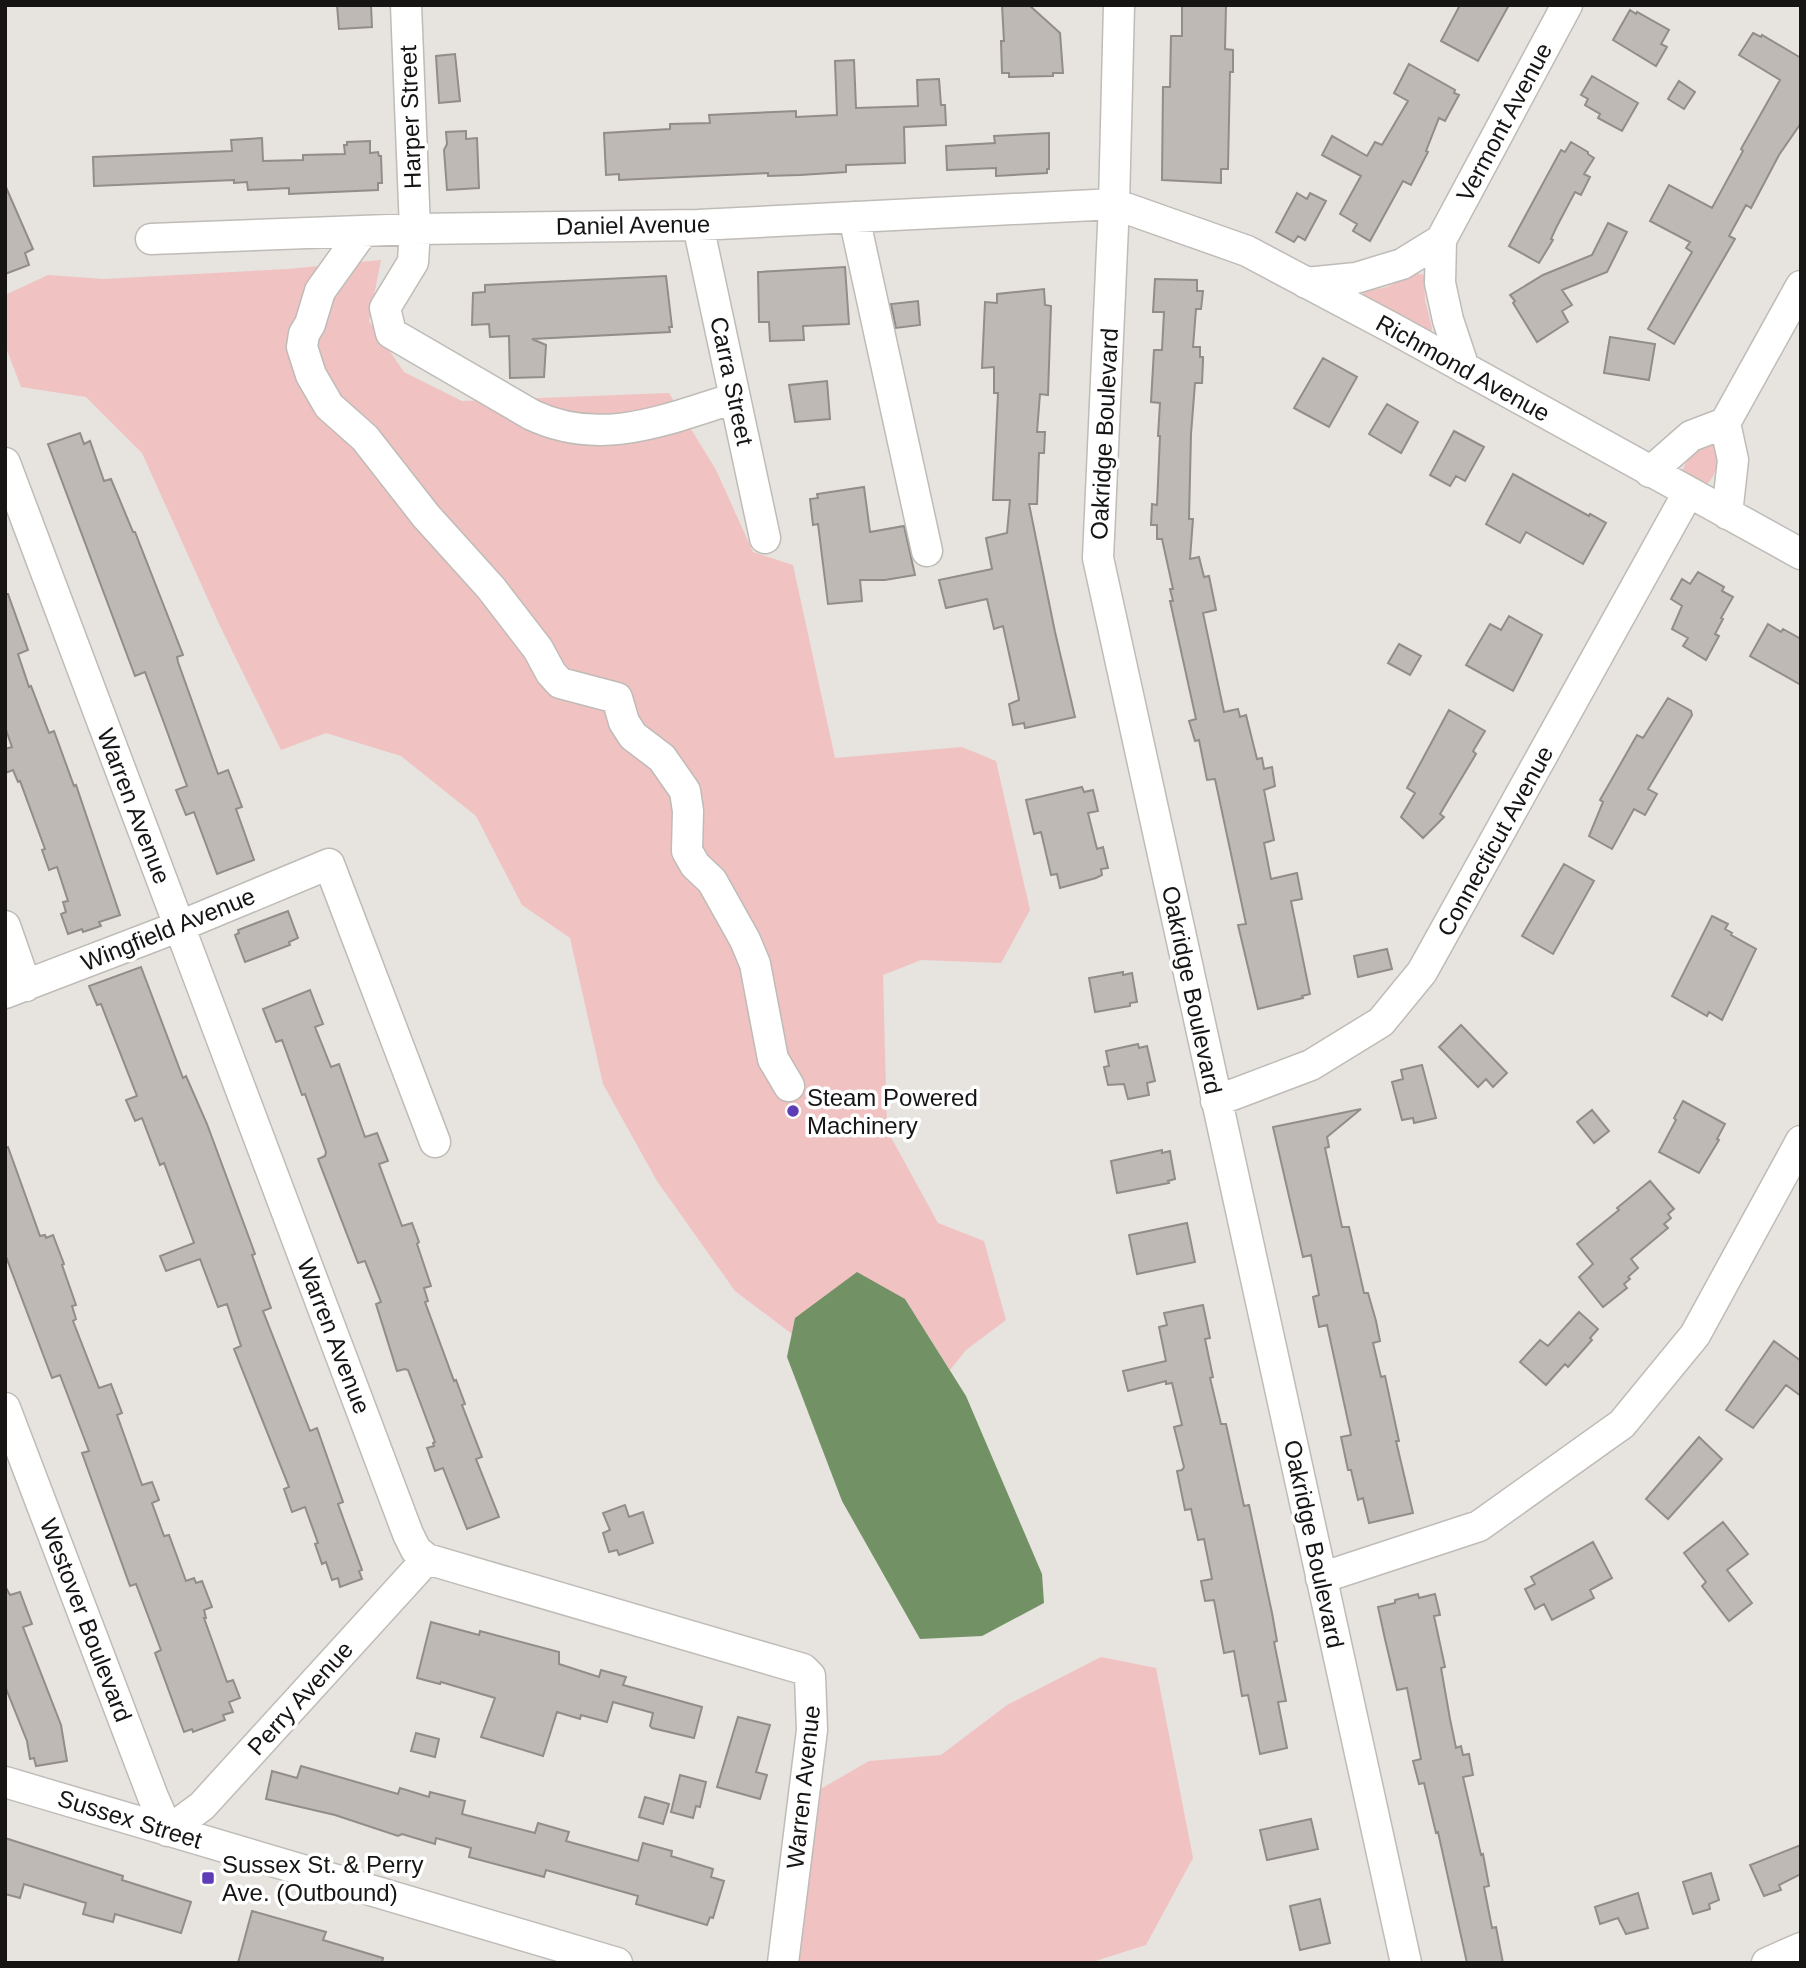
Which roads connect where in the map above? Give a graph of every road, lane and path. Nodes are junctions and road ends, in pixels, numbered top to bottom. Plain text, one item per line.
1 (406, 5) edge
2 (1119, 5) edge
3 (1567, 5) edge
4 (1115, 204) junction
5 (853, 217) junction
6 (698, 225) junction
7 (415, 229) junction
8 (363, 231) junction
9 (151, 239) dead end
10 (1441, 240) junction
11 (1306, 283) junction
12 (1801, 286) edge
13 (1464, 368) junction
14 (736, 398) junction
15 (1726, 423) junction
16 (5, 463) edge
17 (1650, 472) junction
18 (1688, 493) junction
19 (1727, 514) junction
20 (765, 538) dead end
21 (927, 551) dead end
22 (1801, 554) edge
23 (5, 926) edge
24 (180, 926) junction
25 (16, 989) edge
26 (789, 1086) dead end
27 (1216, 1101) junction
28 (1801, 1141) edge
29 (435, 1142) dead end
30 (5, 1408) edge
31 (427, 1559) junction
32 (1321, 1578) junction
33 (5, 1782) edge
34 (169, 1831) junction
35 (1801, 1948) edge
36 (617, 1963) edge
37 (783, 1963) edge
38 (1406, 1963) edge
39 (1767, 1963) edge

1 - 7 street, Harper Street
2 - 4 street, Oakridge Boulevard
3 - 10 street, Vermont Avenue
4 - 5 street, Daniel Avenue
4 - 11 street, Richmond Avenue
4 - 27 street, Oakridge Boulevard
5 - 6 street, Daniel Avenue
5 - 21 street
6 - 7 street, Daniel Avenue
6 - 14 street, Carra Street
7 - 8 street, Daniel Avenue
7 - 14 street, Harper Street
8 - 9 street, Daniel Avenue
8 - 26 street
10 - 11 street
10 - 13 street, Vermont Avenue
11 - 13 street, Richmond Avenue
12 - 15 street
13 - 17 street, Richmond Avenue
14 - 20 street, Carra Street
15 - 17 street
15 - 19 street
16 - 24 street, Warren Avenue
17 - 18 street, Richmond Avenue
18 - 19 street, Richmond Avenue
18 - 27 street, Connecticut Avenue
19 - 22 street, Richmond Avenue
23 - 25 street
24 - 25 street, Wingfield Avenue
24 - 29 street, Wingfield Avenue
24 - 31 street, Warren Avenue
27 - 32 street, Oakridge Boulevard
28 - 32 street
30 - 34 street, Westover Boulevard
31 - 34 street, Perry Avenue
31 - 37 street, Warren Avenue
32 - 38 street, Oakridge Boulevard
33 - 34 street, Sussex Street
34 - 36 street, Sussex Street
35 - 39 street

